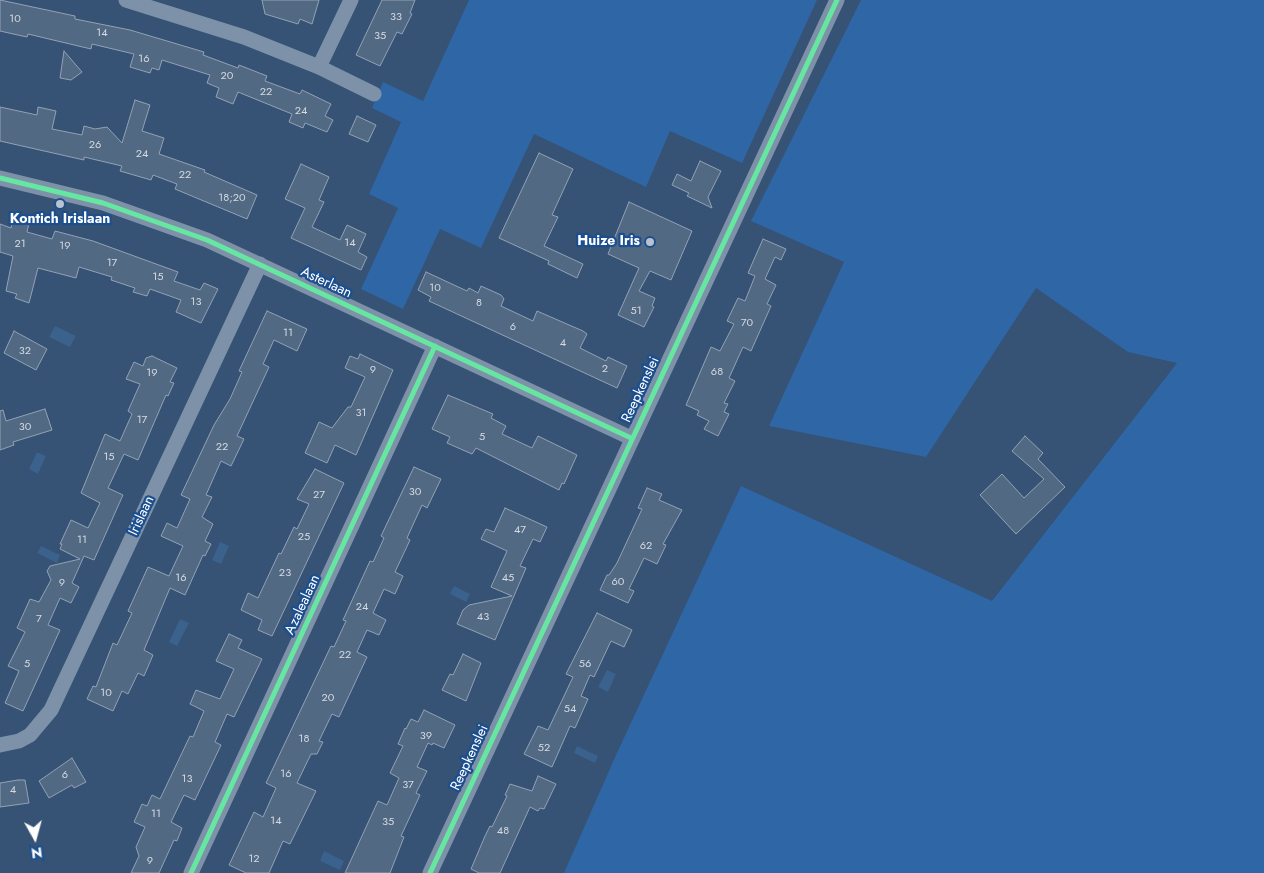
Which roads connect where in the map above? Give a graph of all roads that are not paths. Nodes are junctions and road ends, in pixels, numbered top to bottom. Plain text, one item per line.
1 (126, 0) edge
2 (350, 0) edge
3 (837, 0) edge
4 (319, 67) junction
5 (374, 94) dead end
6 (0, 178) edge
7 (260, 264) junction
8 (435, 346) junction
9 (631, 438) junction
10 (0, 745) edge
11 (191, 873) edge
12 (430, 873) edge

1 - 4 street
2 - 4 street
3 - 9 street, Reepkenslei
4 - 5 street
6 - 7 street, Asterlaan
7 - 8 street, Asterlaan
7 - 10 street, Irislaan
8 - 9 street, Asterlaan
8 - 11 street, Azalealaan
9 - 12 street, Reepkenslei

